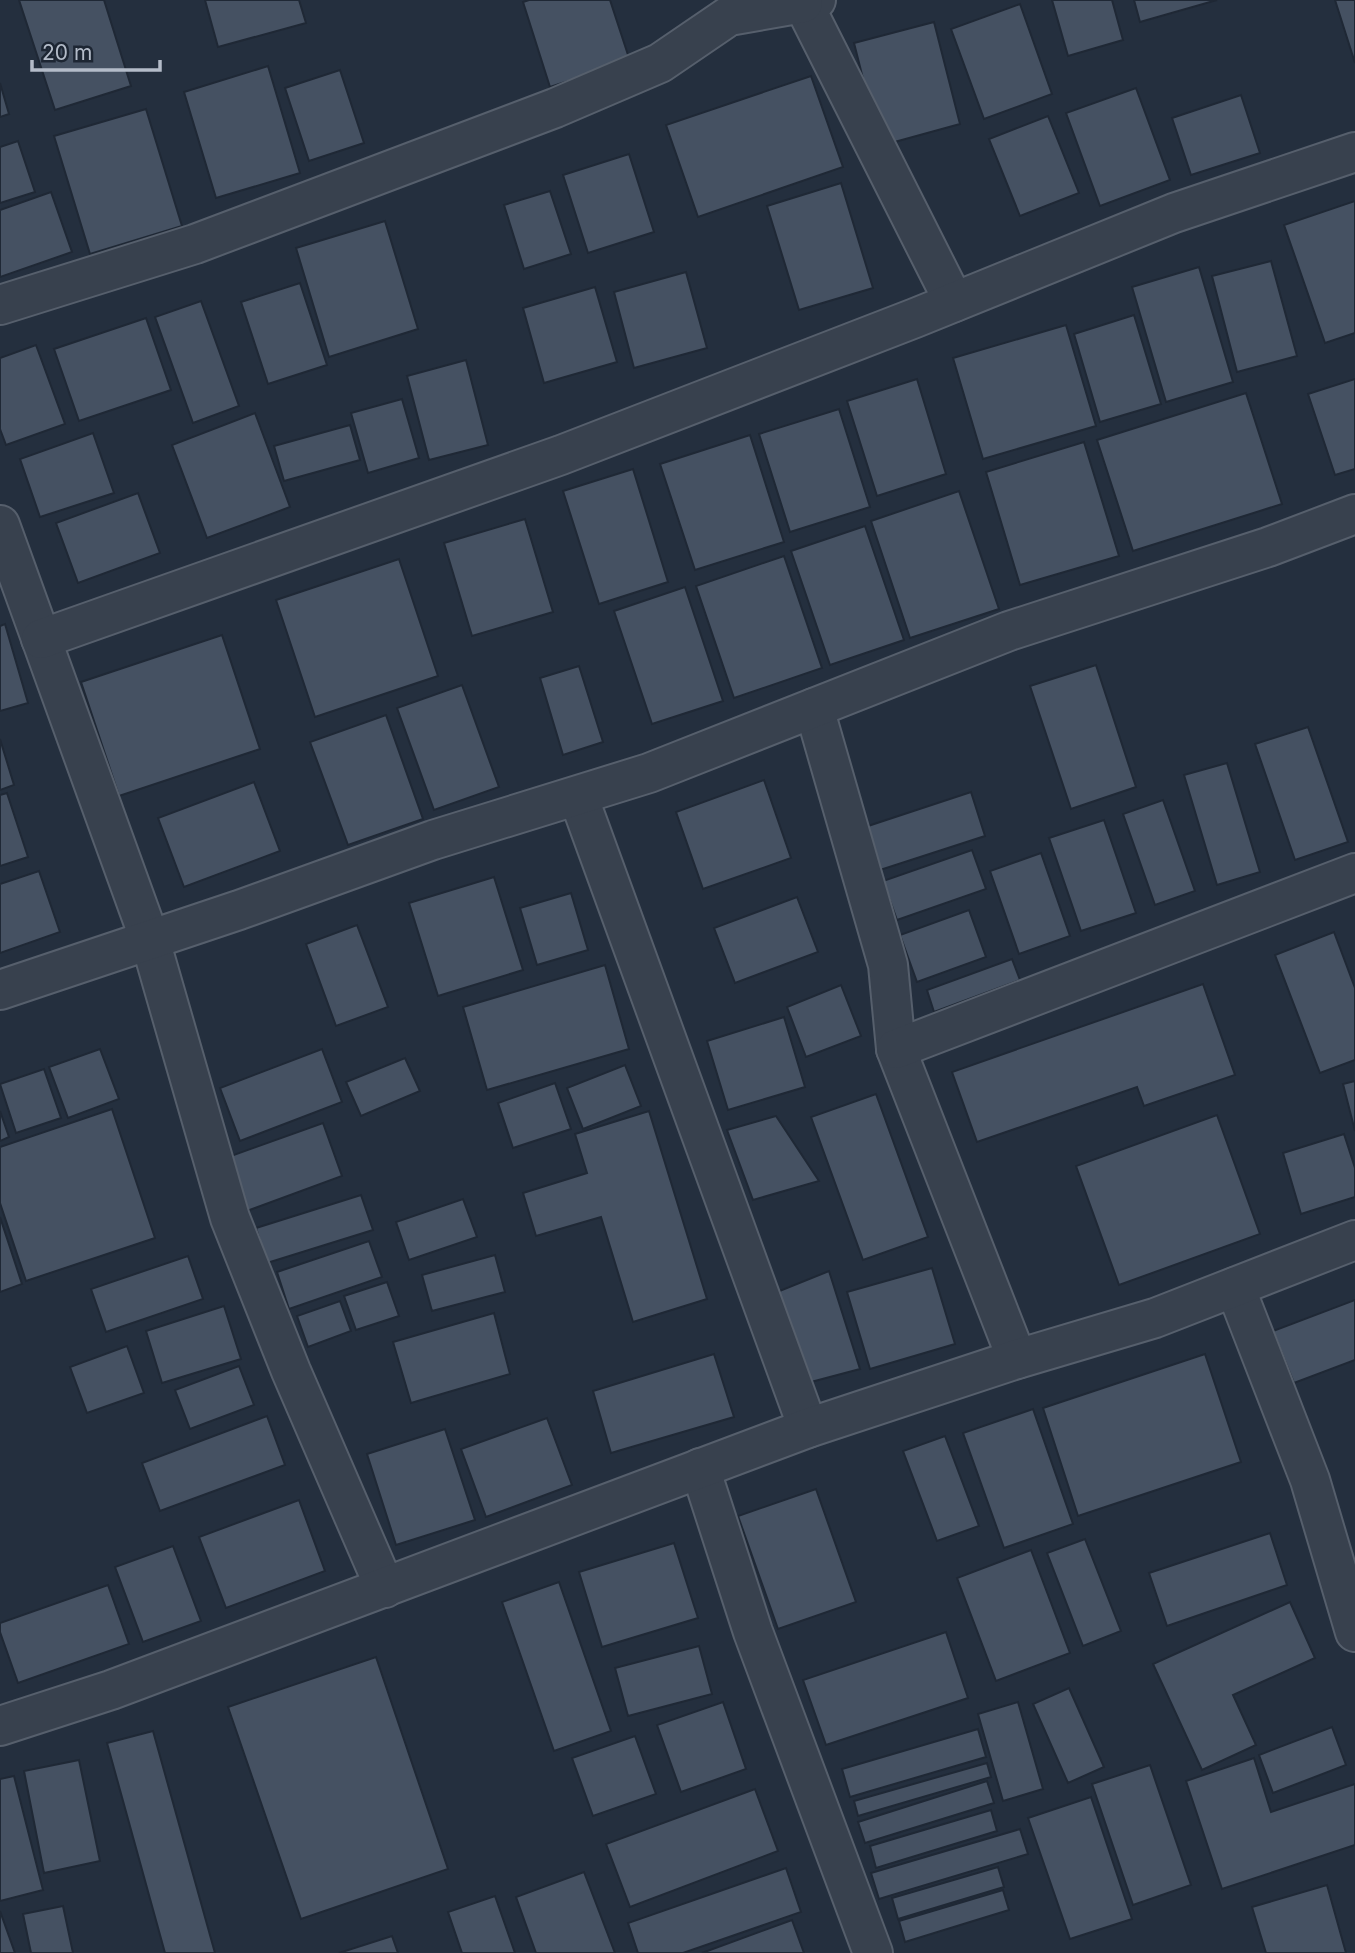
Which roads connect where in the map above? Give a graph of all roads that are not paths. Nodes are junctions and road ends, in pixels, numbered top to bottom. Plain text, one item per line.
1 (807, 1) edge
2 (1355, 152) edge
3 (954, 302) junction
4 (0, 305) edge
5 (1355, 514) edge
6 (0, 525) edge
7 (41, 639) junction
8 (814, 708) junction
9 (578, 796) junction
10 (1355, 873) edge
11 (150, 940) junction
12 (0, 990) edge
13 (896, 1049) junction
14 (1355, 1240) edge
15 (1235, 1287) junction
16 (1017, 1359) junction
17 (808, 1428) junction
18 (700, 1468) junction
19 (385, 1588) junction
20 (1355, 1632) edge
21 (0, 1726) edge
22 (873, 1953) edge

1 - 3 street
1 - 4 street
2 - 3 street
3 - 7 street
5 - 8 street
6 - 7 street
7 - 11 street
8 - 9 street
8 - 13 street
9 - 11 street
9 - 17 street
10 - 13 street
11 - 12 street
11 - 19 street
13 - 16 street
14 - 15 street
15 - 16 street
15 - 20 street
16 - 17 street
17 - 18 street
18 - 19 street
18 - 22 street
19 - 21 street

